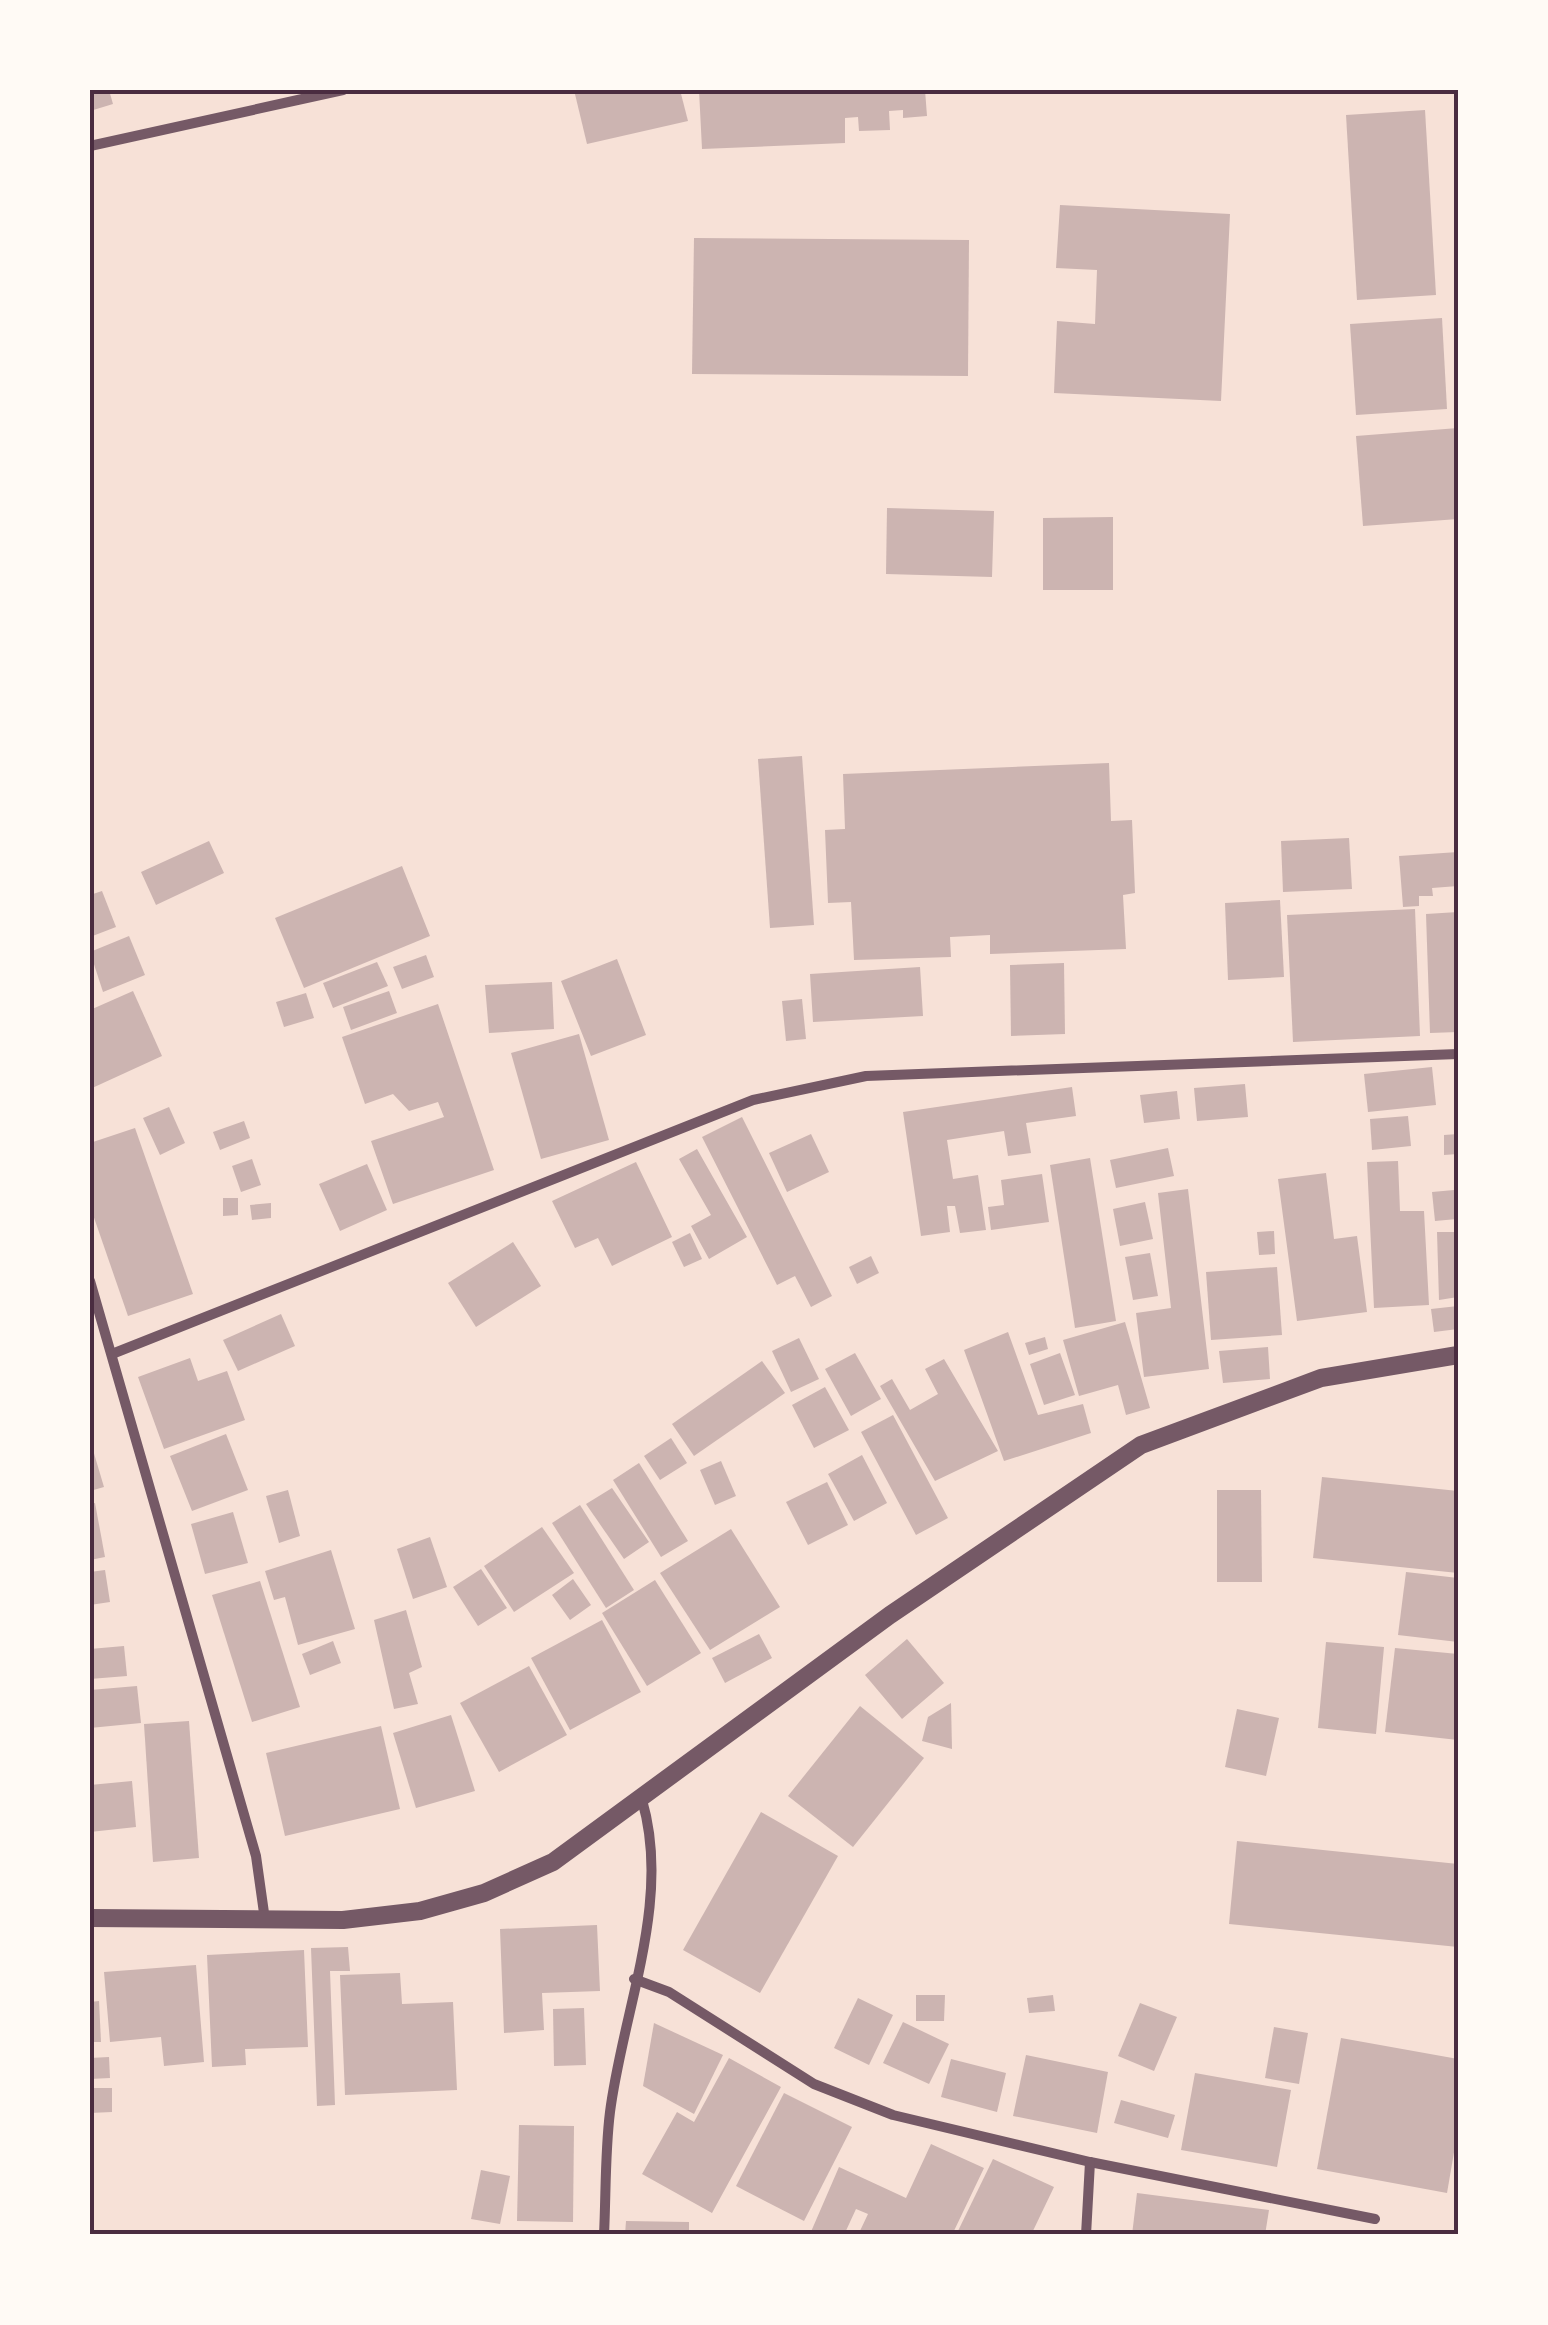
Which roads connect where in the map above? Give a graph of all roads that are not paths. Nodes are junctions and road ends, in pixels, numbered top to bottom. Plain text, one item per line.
1 (343, 90) edge
2 (90, 146) edge
3 (1458, 1054) edge
4 (90, 1281) edge
5 (112, 1354) junction
6 (1458, 1355) edge
7 (642, 1800) junction
8 (90, 1918) edge
9 (264, 1920) junction
10 (634, 1980) junction
11 (1090, 2162) junction
12 (1375, 2220) dead end
13 (604, 2235) edge
14 (1086, 2235) edge

1 - 2 street
3 - 5 street
4 - 5 street
5 - 9 street
6 - 7 street
7 - 9 street
7 - 10 street
8 - 9 street
10 - 11 street
10 - 13 street
11 - 12 street
11 - 14 street

